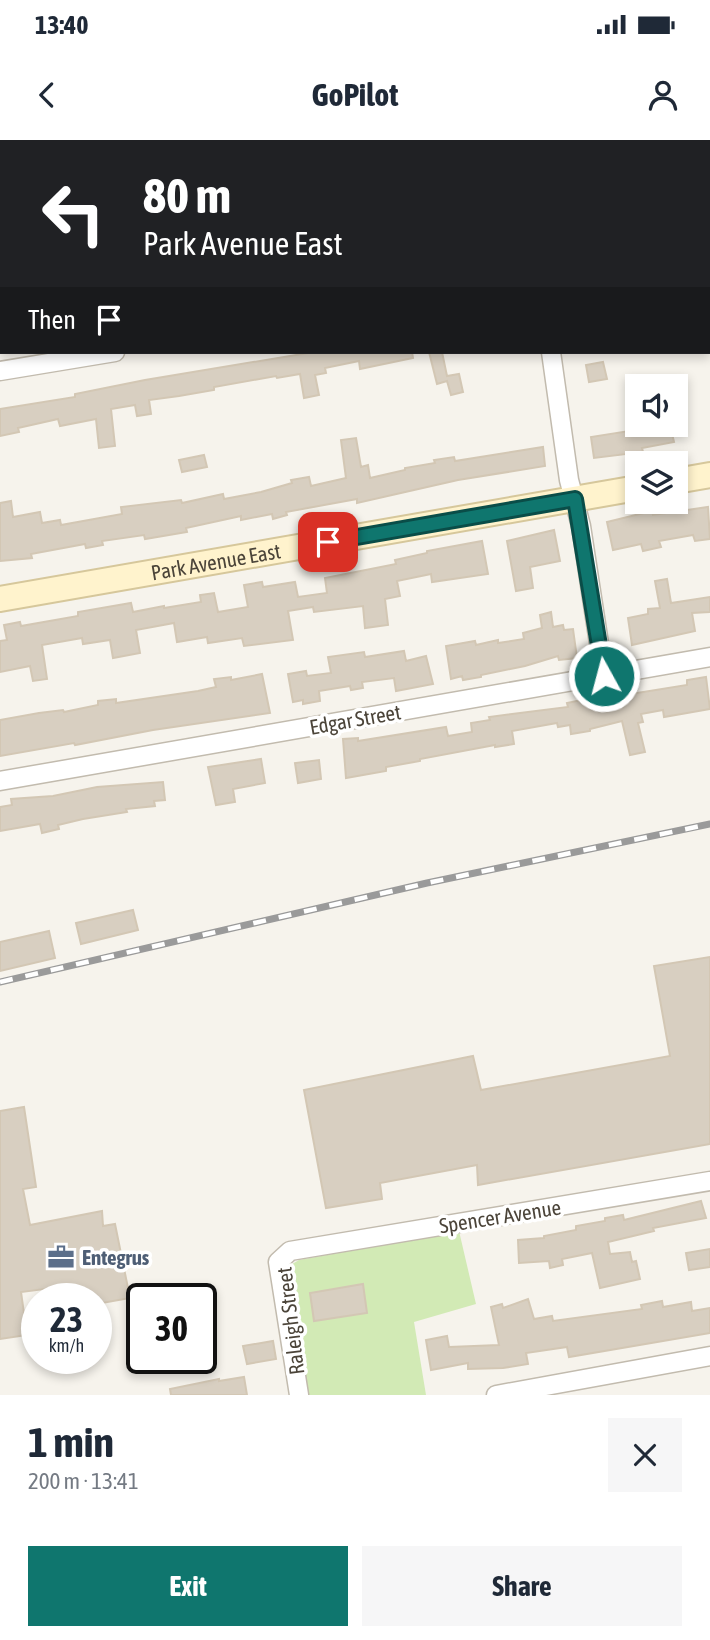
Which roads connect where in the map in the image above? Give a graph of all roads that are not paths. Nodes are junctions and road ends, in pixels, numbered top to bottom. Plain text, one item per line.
1 (103, 354) edge
2 (551, 354) edge
3 (0, 371) edge
4 (710, 475) edge
5 (688, 479) edge
6 (625, 490) edge
7 (575, 499) junction
8 (0, 598) edge
9 (710, 657) edge
10 (604, 676) junction
11 (0, 780) edge
12 (710, 1181) edge
13 (290, 1251) joint
14 (710, 1356) edge
15 (299, 1395) edge
16 (496, 1395) edge

1 - 3 street
2 - 7 street
4 - 5 main road
6 - 7 main road, Park Avenue East
7 - 8 main road, Park Avenue East
7 - 10 street
9 - 10 street, Edgar Street
10 - 11 street, Edgar Street
12 - 13 street, Spencer Avenue
13 - 15 street, Raleigh Street
14 - 16 street

